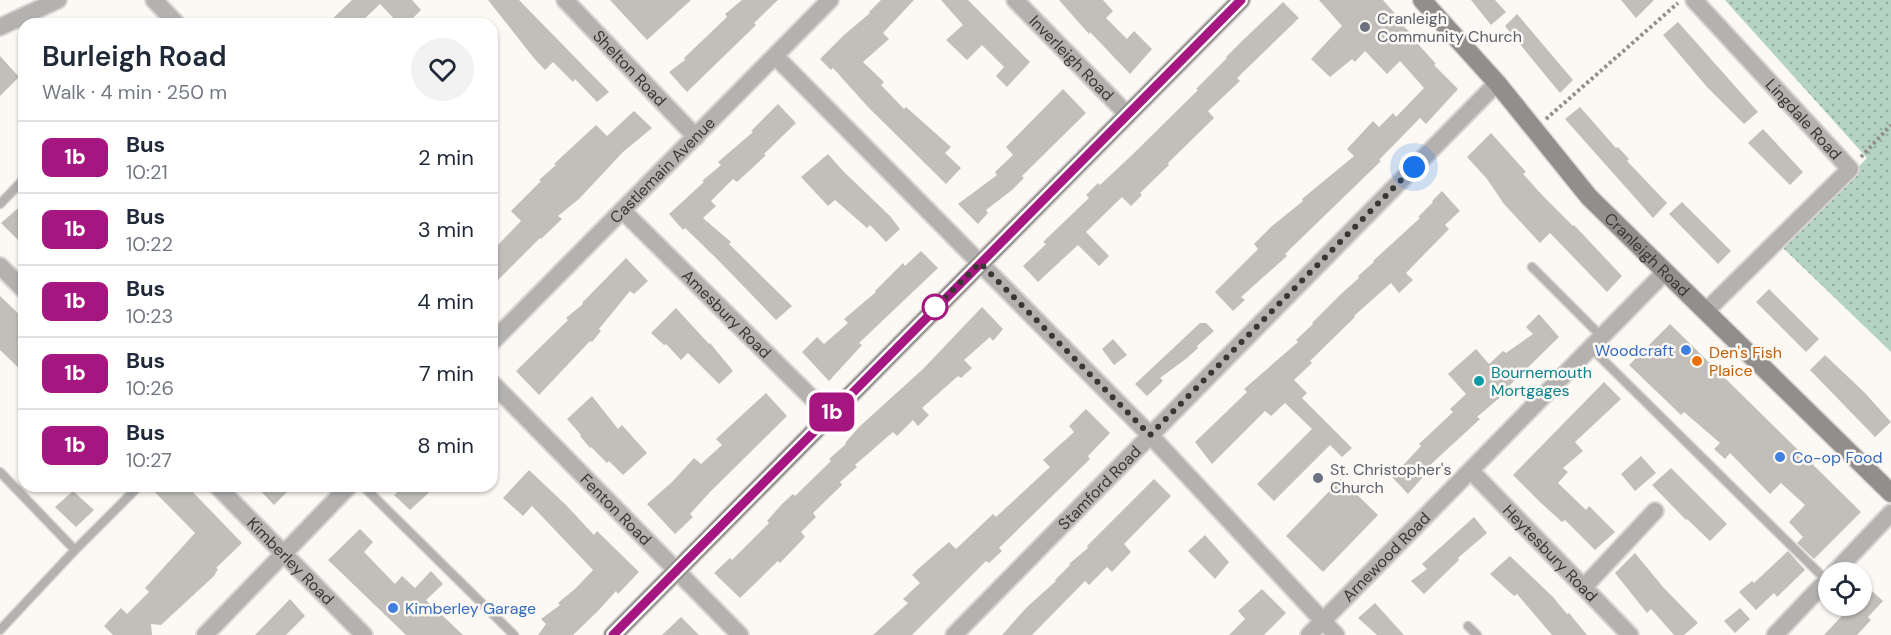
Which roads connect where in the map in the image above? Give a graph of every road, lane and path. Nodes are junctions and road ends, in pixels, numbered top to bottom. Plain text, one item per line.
1 (57, 0) edge
2 (154, 0) edge
3 (565, 0) edge
4 (830, 0) edge
5 (1016, 0) edge
6 (1241, 0) edge
7 (1422, 0) edge
8 (1681, 0) edge
9 (1694, 0) edge
10 (18, 18) edge
11 (19, 18) edge
12 (171, 18) edge
13 (0, 27) edge
14 (776, 57) junction
15 (1497, 83) junction
16 (1128, 115) junction
17 (1891, 125) edge
18 (1534, 129) junction
19 (696, 137) junction
20 (1850, 169) junction
21 (18, 185) edge
22 (0, 204) edge
23 (623, 211) junction
24 (980, 263) junction
25 (0, 266) edge
26 (1532, 267) dead end
27 (1665, 272) junction
28 (18, 284) edge
29 (1706, 311) junction
30 (498, 336) edge
31 (1596, 343) junction
32 (498, 389) edge
33 (829, 416) junction
34 (1150, 435) junction
35 (1471, 471) junction
36 (0, 472) edge
37 (18, 491) edge
38 (19, 492) edge
39 (133, 492) edge
40 (223, 492) edge
41 (343, 492) edge
42 (369, 492) edge
43 (1891, 493) edge
44 (1655, 511) dead end
45 (1891, 513) edge
46 (75, 550) junction
47 (285, 553) junction
48 (1844, 562) edge
49 (1818, 565) edge
50 (677, 571) junction
51 (1584, 587) junction
52 (1818, 589) edge
53 (1323, 621) junction
54 (1468, 626) dead end
55 (0, 630) edge
56 (205, 635) edge
57 (364, 635) edge
58 (514, 635) edge
59 (613, 635) edge
60 (740, 635) edge
61 (954, 635) edge
62 (1309, 635) edge
63 (1336, 635) edge
64 (1477, 635) edge
65 (1630, 635) edge
66 (1774, 635) edge

1 - 11 street
2 - 12 street
3 - 19 street, Shelton Road
4 - 14 street, Castlemain Avenue
5 - 16 street, Inverleigh Road
6 - 16 street
7 - 15 street, Cranleigh Road
8 - 18 path
9 - 20 street, Lingdale Road
10 - 13 street
14 - 19 street, Castlemain Avenue
14 - 24 street
15 - 18 street, Cranleigh Road
15 - 34 street, Stamford Road
16 - 24 street
17 - 20 path
18 - 27 street, Cranleigh Road
19 - 23 street, Castlemain Avenue
20 - 29 street, Lingdale Road
21 - 22 lane
23 - 30 street, Castlemain Avenue
23 - 33 street, Amesbury Road
24 - 33 street
24 - 34 street
25 - 28 street
26 - 31 lane
27 - 29 street, Cranleigh Road
27 - 31 street, Arnewood Road
29 - 43 street, Cranleigh Road
31 - 35 street, Arnewood Road
31 - 49 lane
32 - 50 street, Fenton Road
33 - 50 street
34 - 53 street
34 - 61 street, Stamford Road
35 - 51 street, Heytesbury Road
35 - 53 street, Arnewood Road
36 - 37 lane
38 - 46 lane
39 - 46 lane
40 - 47 street, Kimberley Road
41 - 47 street
42 - 58 lane
44 - 51 street
45 - 48 street
46 - 55 lane
47 - 56 street
47 - 57 street, Kimberley Road
50 - 59 street
50 - 60 street, Fenton Road
51 - 65 street, Heytesbury Road
52 - 66 street
53 - 62 street, Arnewood Road
53 - 63 street
54 - 64 lane

